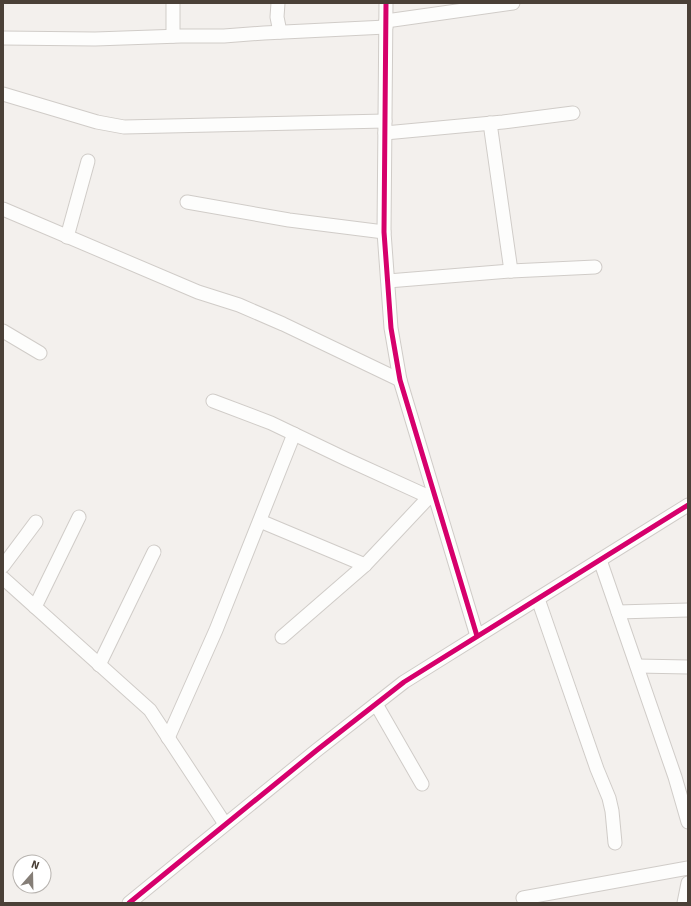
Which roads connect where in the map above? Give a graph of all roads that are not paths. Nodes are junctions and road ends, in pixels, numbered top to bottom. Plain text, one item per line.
1 (173, 3) edge
2 (278, 3) edge
3 (386, 3) edge
4 (513, 3) edge
5 (386, 24) junction
6 (280, 32) junction
7 (173, 36) junction
8 (3, 38) edge
9 (3, 94) edge
10 (573, 113) dead end
11 (490, 123) junction
12 (385, 127) junction
13 (88, 161) dead end
14 (187, 202) dead end
15 (3, 209) edge
16 (384, 232) junction
17 (67, 237) junction
18 (595, 267) dead end
19 (511, 271) junction
20 (388, 281) junction
21 (3, 331) edge
22 (40, 353) dead end
23 (400, 380) junction
24 (212, 401) dead end
25 (294, 434) junction
26 (432, 498) junction
27 (688, 505) edge
28 (80, 517) dead end
29 (260, 521) junction
30 (36, 522) dead end
31 (154, 552) dead end
32 (600, 560) junction
33 (365, 565) junction
34 (3, 566) edge
35 (3, 578) edge
36 (538, 599) junction
37 (35, 607) junction
38 (688, 610) edge
39 (618, 612) junction
40 (477, 636) junction
41 (282, 637) dead end
42 (99, 665) junction
43 (637, 666) junction
44 (688, 667) edge
45 (376, 704) junction
46 (168, 738) junction
47 (422, 784) dead end
48 (688, 822) edge
49 (225, 824) junction
50 (615, 843) dead end
51 (688, 868) edge
52 (688, 883) edge
53 (523, 898) dead end
54 (686, 899) edge
55 (129, 903) edge

1 - 7 street
2 - 6 street
3 - 5 street
4 - 5 street
5 - 6 street
5 - 12 street
6 - 7 street
7 - 8 street
9 - 12 street
10 - 11 street
11 - 12 street
11 - 19 street
12 - 16 street
13 - 17 street
14 - 16 street
15 - 17 street
16 - 20 street
17 - 23 street
18 - 19 street
19 - 20 street
20 - 23 street
21 - 22 street
23 - 26 street
24 - 25 street
25 - 26 street
25 - 29 street
26 - 33 street
26 - 40 street
27 - 32 street
28 - 37 street
29 - 33 street
29 - 46 street
30 - 34 street
31 - 42 street
32 - 36 street
32 - 39 street
33 - 41 street
35 - 37 street
36 - 40 street
36 - 50 street
37 - 42 street
38 - 39 street
39 - 43 street
40 - 45 street
42 - 46 street
43 - 44 street
43 - 48 street
45 - 47 street
45 - 49 street
46 - 49 street
49 - 55 street
51 - 53 street
52 - 54 street

